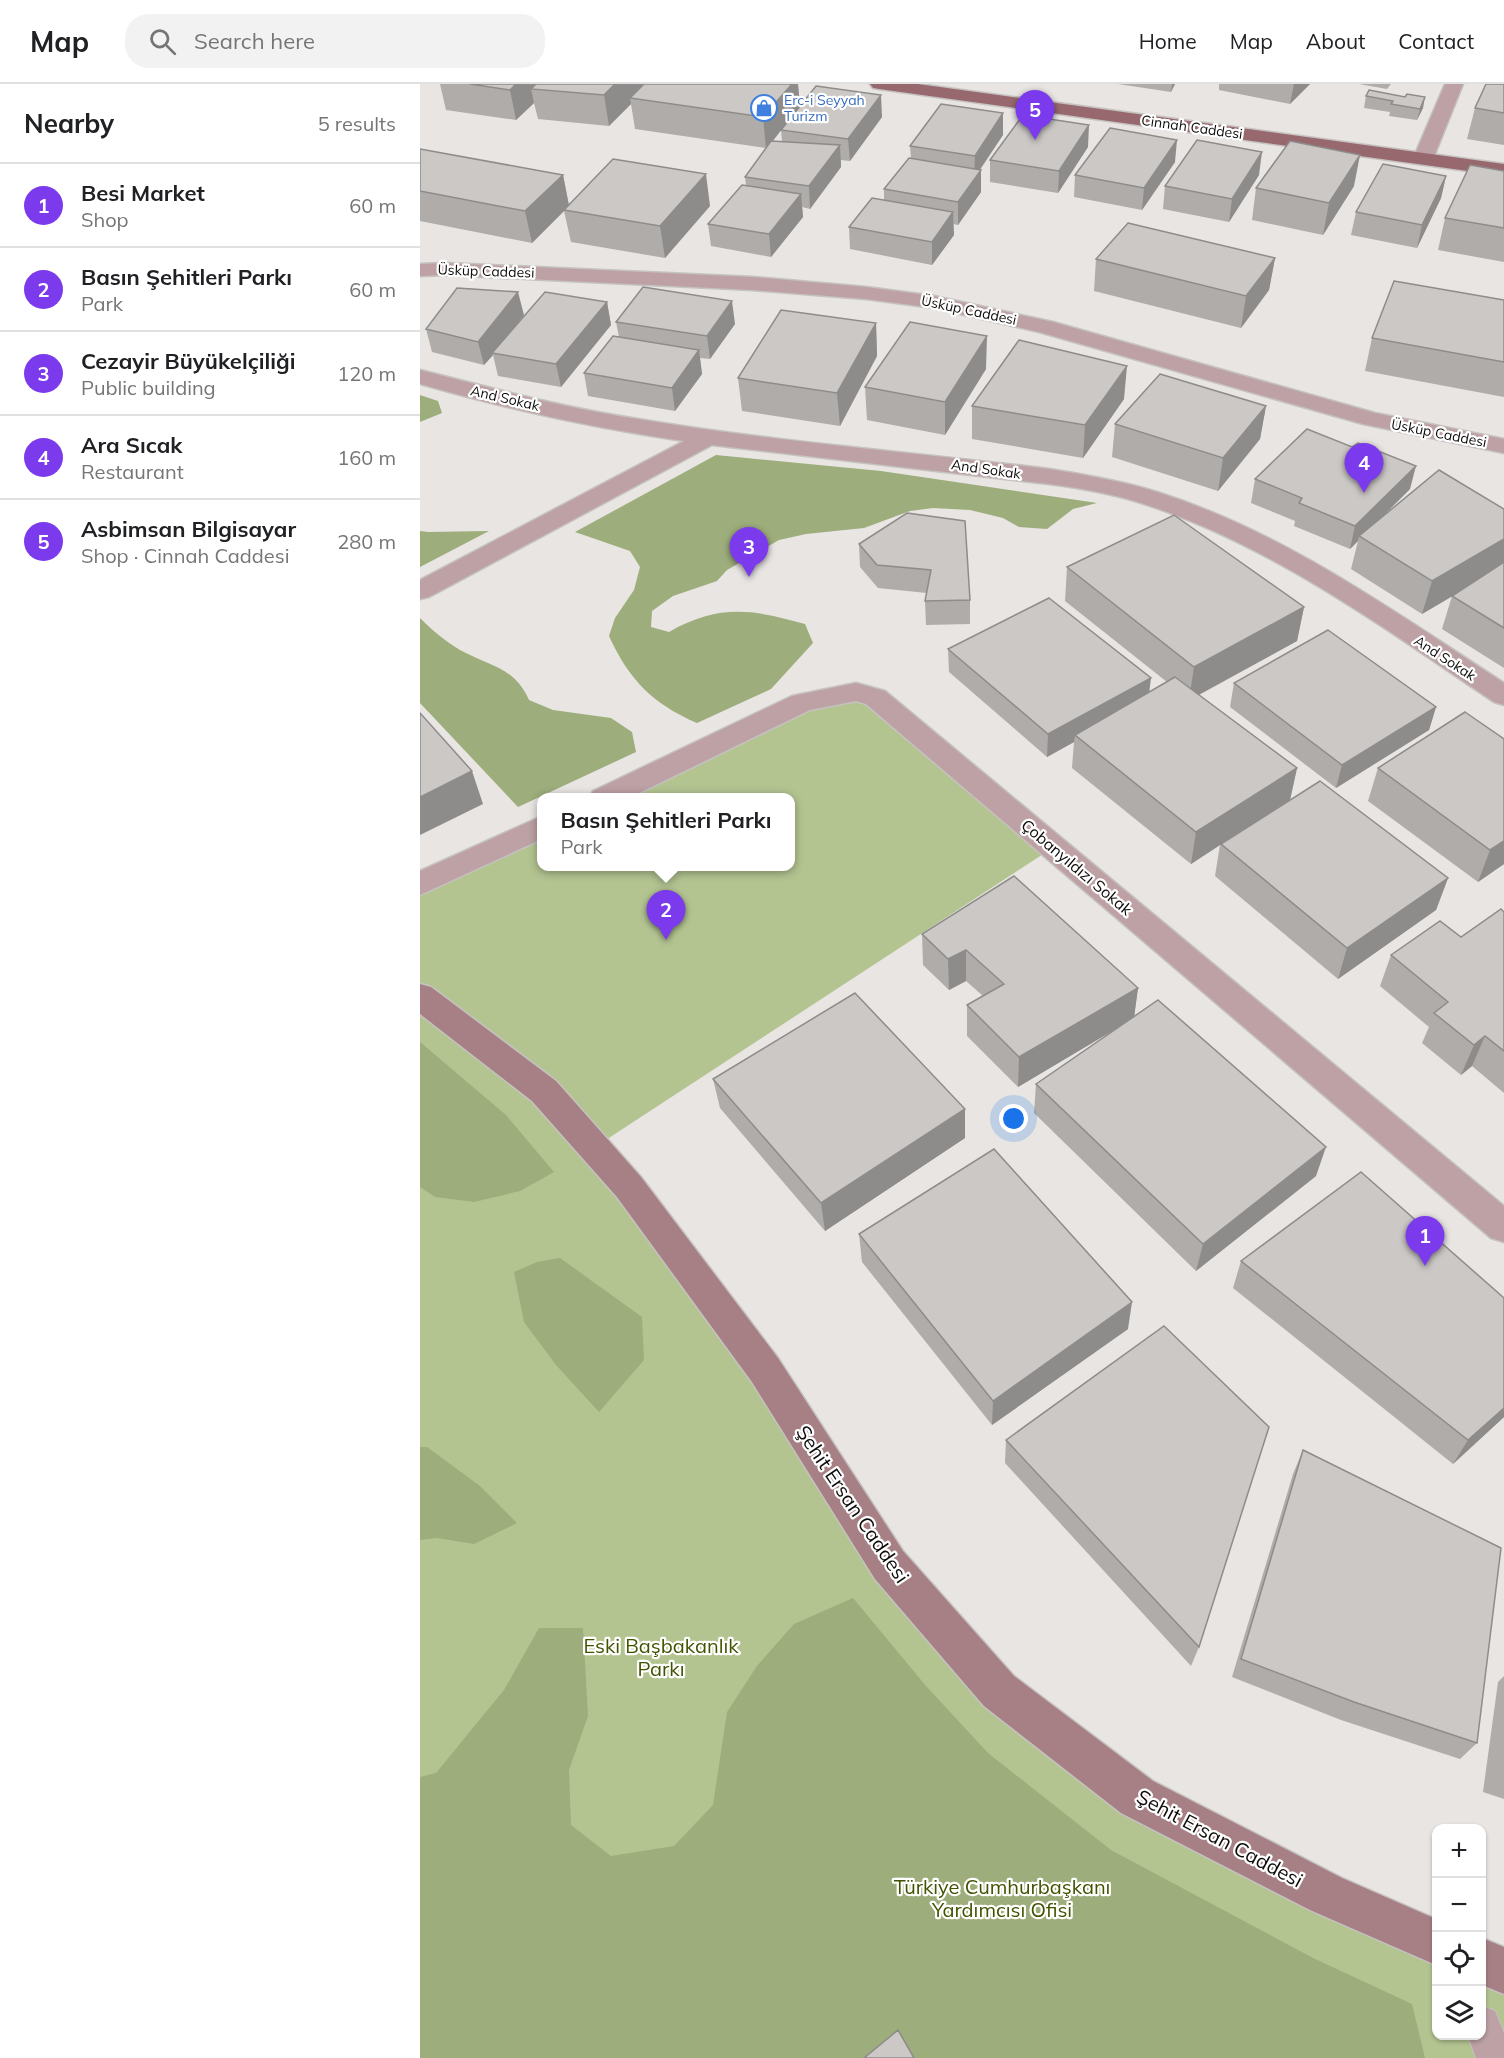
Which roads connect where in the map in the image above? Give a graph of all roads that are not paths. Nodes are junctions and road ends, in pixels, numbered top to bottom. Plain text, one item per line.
1 (879, 84) edge
2 (1454, 84) edge
3 (935, 88) edge
4 (1424, 159) junction
5 (1504, 170) edge
6 (420, 270) edge
7 (420, 377) edge
8 (709, 437) junction
9 (1504, 446) edge
10 (420, 591) edge
11 (1504, 696) edge
12 (613, 793) edge
13 (537, 828) edge
14 (420, 884) edge
15 (420, 996) edge
16 (1504, 1227) edge
17 (1432, 1940) edge
18 (1486, 1963) edge
19 (1504, 1971) edge
20 (1486, 2034) edge
21 (1495, 2058) edge

1 - 3 main road, Cinnah Caddesi
2 - 4 street
3 - 4 main road, Cinnah Caddesi
4 - 5 main road, Cinnah Caddesi
6 - 9 street, Üsküp Caddesi
7 - 8 street, And Sokak
8 - 10 street
8 - 11 street, And Sokak
12 - 16 street, Çobanyıldızı Sokak
13 - 14 street
15 - 17 main road, Şehit Ersan Caddesi
18 - 19 main road
20 - 21 lane

